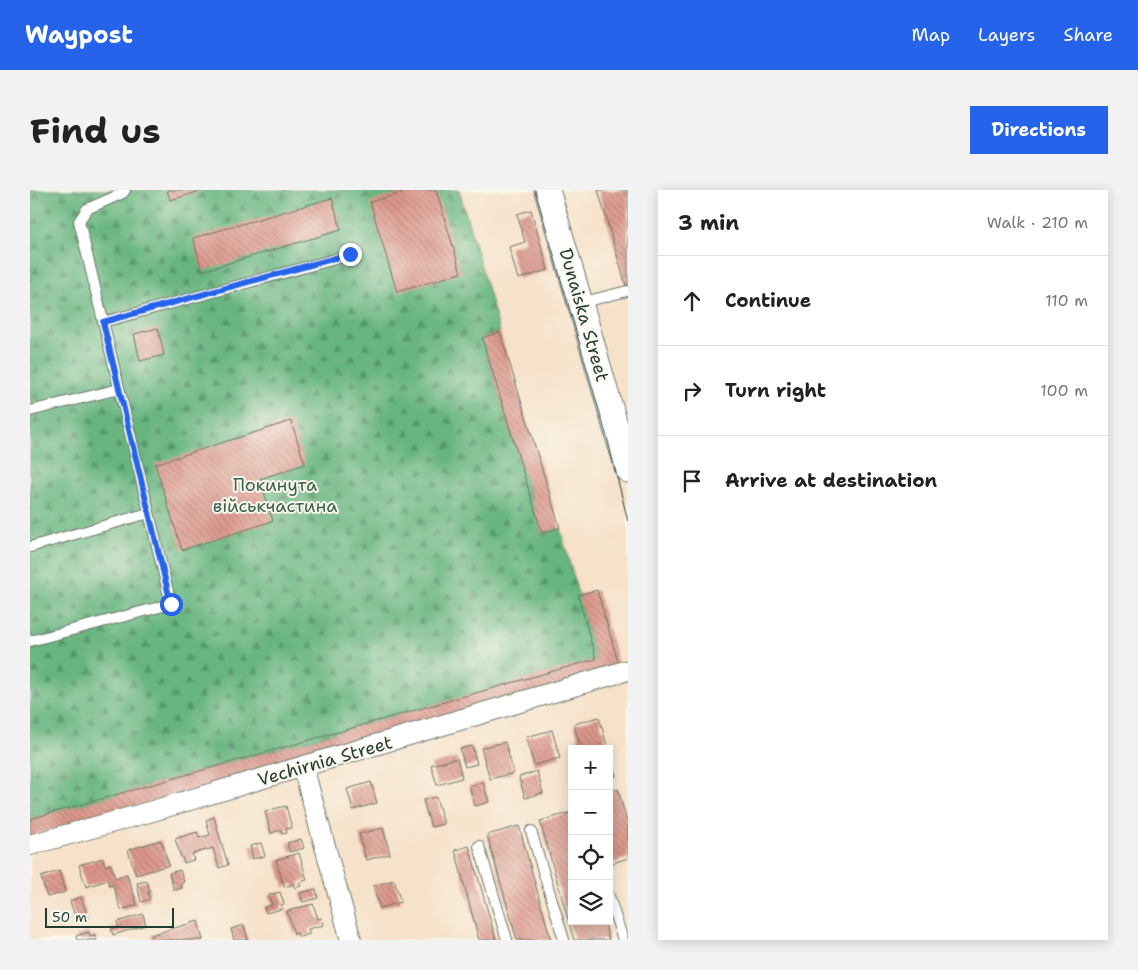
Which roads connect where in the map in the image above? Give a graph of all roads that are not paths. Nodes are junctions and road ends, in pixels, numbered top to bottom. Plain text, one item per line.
1 (125, 190) edge
2 (547, 190) edge
3 (350, 254) dead end
4 (627, 291) edge
5 (580, 303) junction
6 (103, 322) junction
7 (119, 389) junction
8 (30, 411) edge
9 (628, 470) edge
10 (149, 513) junction
11 (30, 546) edge
12 (30, 641) edge
13 (624, 672) edge
14 (303, 767) junction
15 (531, 831) dead end
16 (30, 845) edge
17 (479, 846) dead end
18 (613, 909) edge
19 (351, 940) edge
20 (507, 940) edge
21 (564, 940) edge
22 (623, 940) edge

1 - 6 lane
2 - 5 street, Dunaiska Street
3 - 6 lane
4 - 5 lane
5 - 9 street, Dunaiska Street
6 - 7 lane
7 - 8 lane
7 - 10 lane
10 - 11 lane
10 - 12 lane
13 - 14 street, Vechirnia Street
14 - 16 street, Vechirnia Street
14 - 19 street
15 - 21 lane
17 - 20 lane
18 - 22 lane

